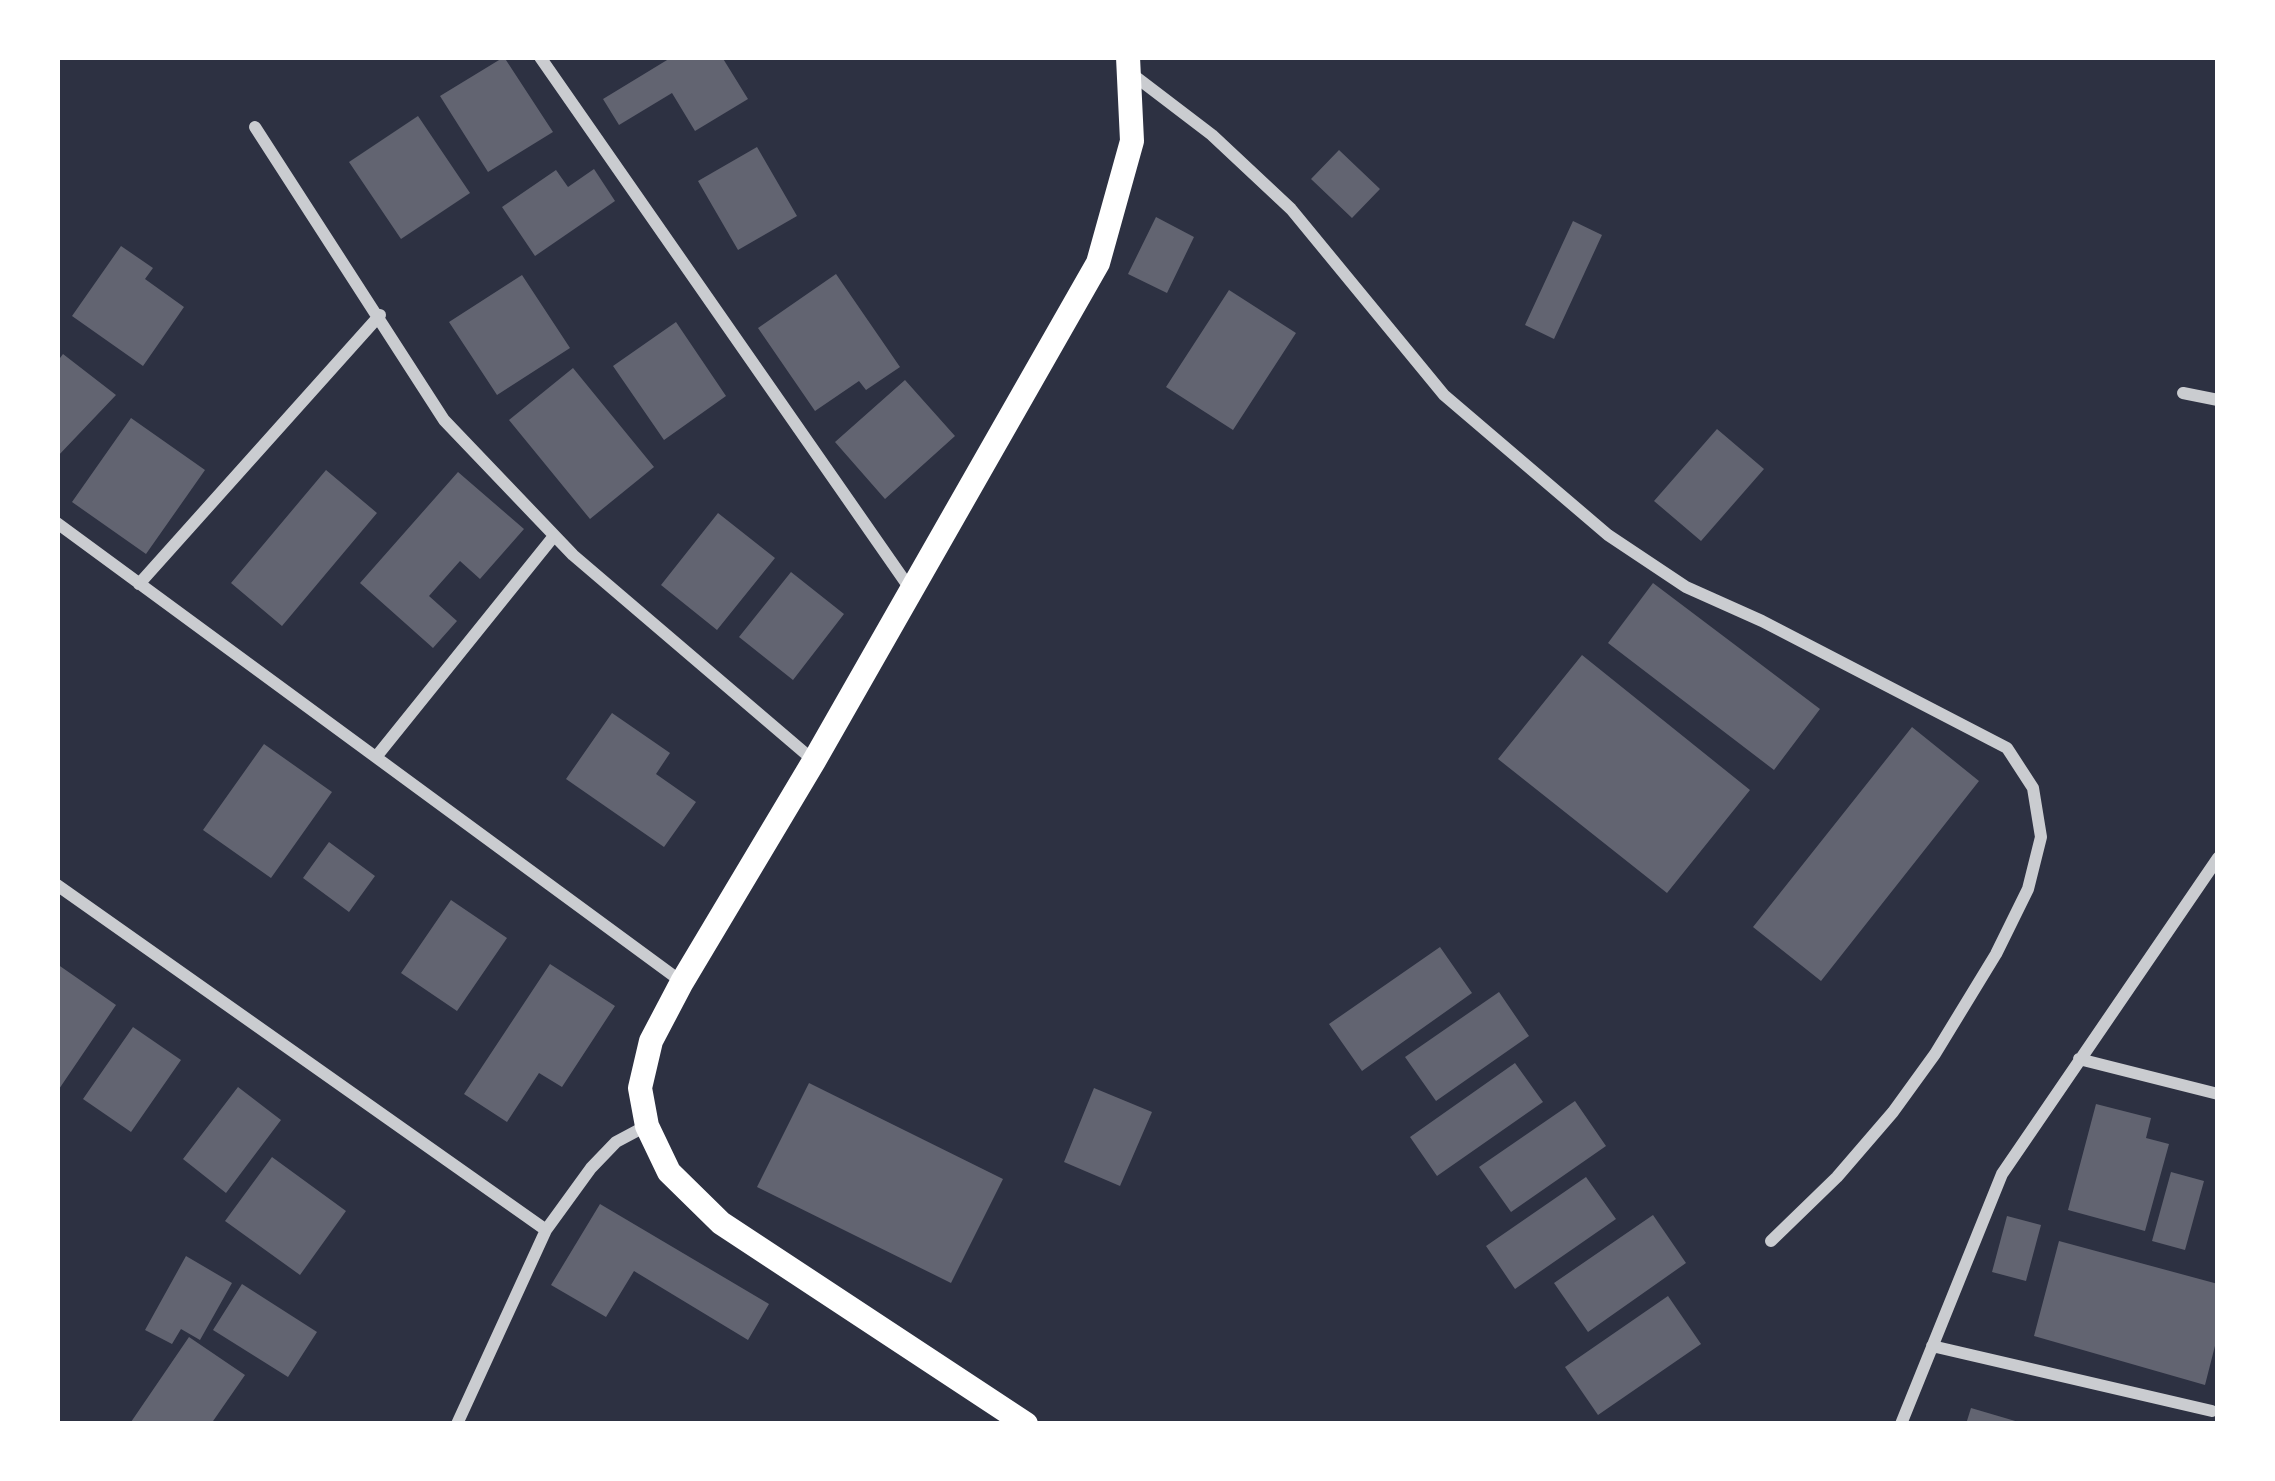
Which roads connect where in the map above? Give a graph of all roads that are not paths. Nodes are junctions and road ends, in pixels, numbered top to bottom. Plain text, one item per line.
1 (540, 57) edge
2 (1130, 65) edge
3 (255, 127) dead end
4 (380, 315) junction
5 (2182, 393) dead end
6 (2218, 400) edge
7 (57, 523) edge
8 (554, 536) junction
9 (139, 584) junction
10 (911, 591) junction
11 (376, 757) junction
12 (814, 761) junction
13 (2218, 858) edge
14 (57, 885) edge
15 (682, 982) junction
16 (2079, 1059) junction
17 (2218, 1094) edge
18 (647, 1126) junction
19 (545, 1230) junction
20 (1771, 1241) dead end
21 (1932, 1346) junction
22 (2212, 1411) dead end
23 (457, 1424) edge
24 (1026, 1424) edge
25 (1901, 1424) edge

1 - 10 street
2 - 10 main road
2 - 20 street
3 - 4 street
4 - 8 street
4 - 9 street
5 - 6 street
7 - 9 street
8 - 11 street
8 - 12 street
9 - 11 street
10 - 12 main road
11 - 15 street
12 - 15 main road
13 - 16 street
14 - 19 street
15 - 18 main road
16 - 17 street
16 - 21 street
18 - 19 street
18 - 24 main road
19 - 23 street
21 - 22 street
21 - 25 street

